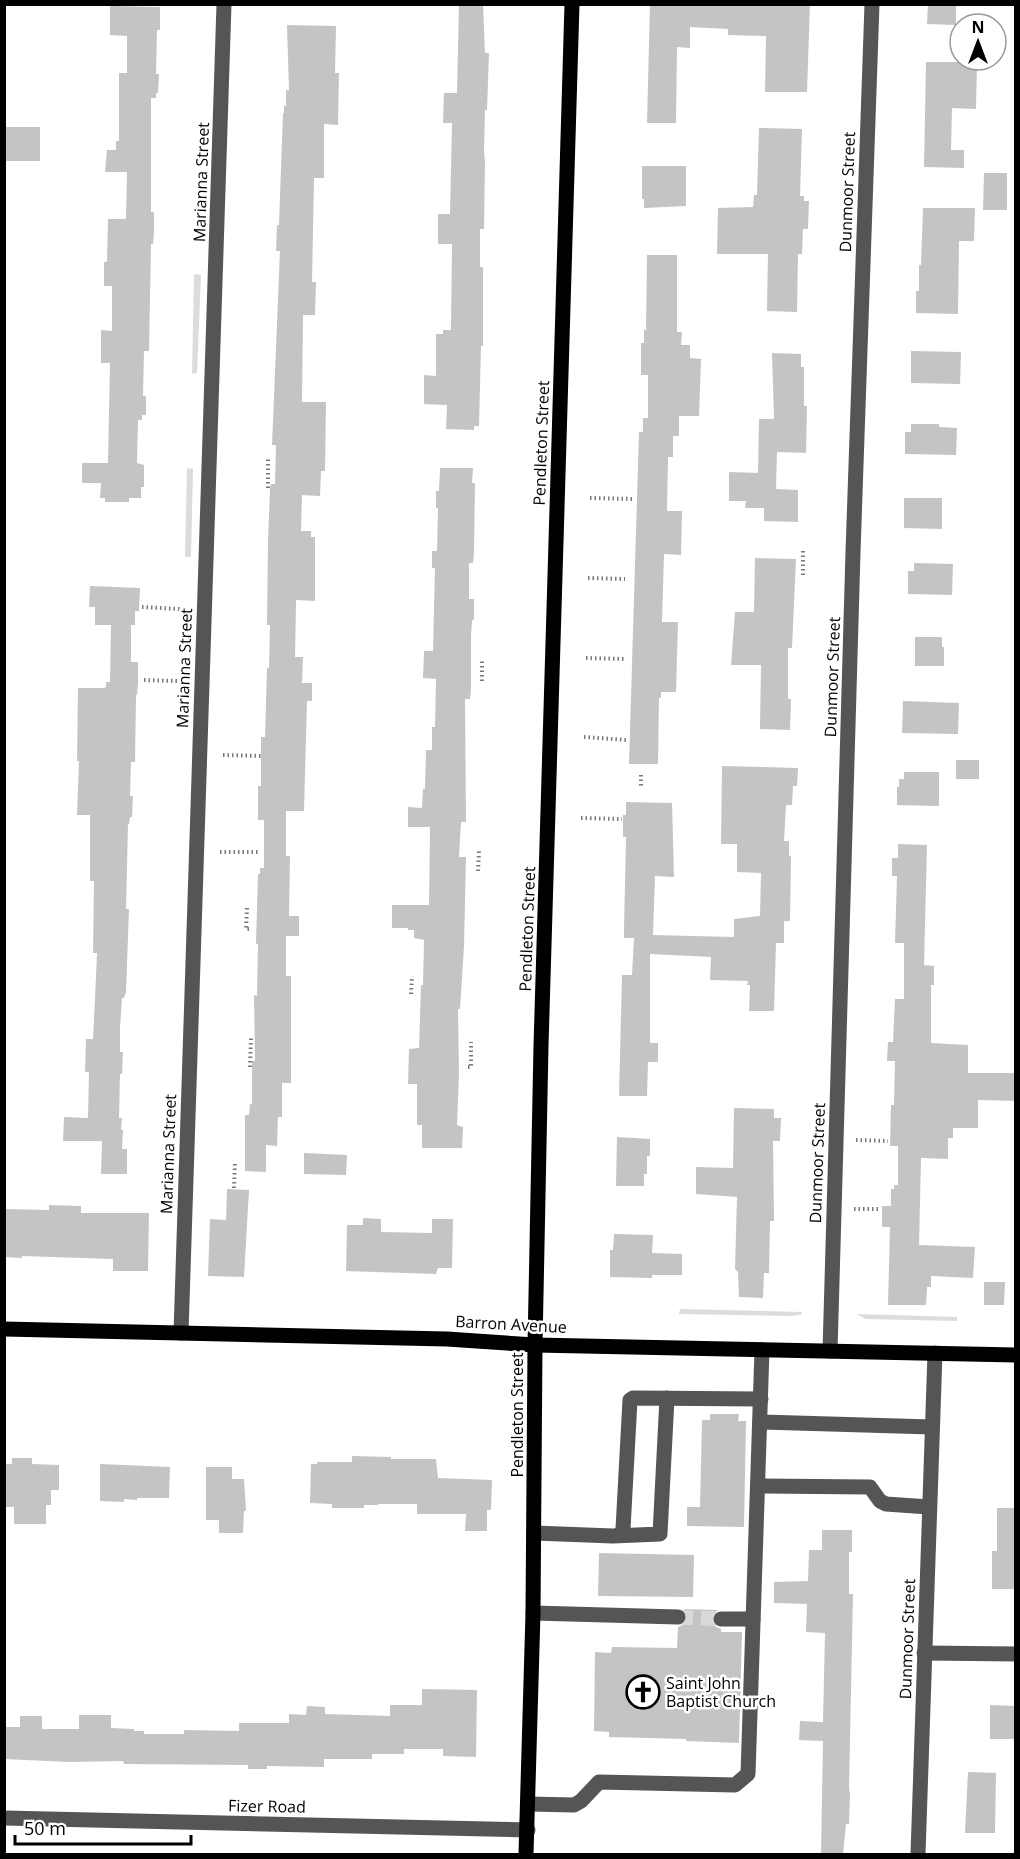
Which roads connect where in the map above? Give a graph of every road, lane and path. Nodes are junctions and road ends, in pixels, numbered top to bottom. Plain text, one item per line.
1 (224, 4) edge
2 (572, 4) edge
3 (872, 4) edge
4 (268, 458) dead end
5 (268, 488) dead end
6 (590, 498) dead end
7 (633, 499) dead end
8 (803, 550) dead end
9 (803, 575) dead end
10 (588, 578) dead end
11 (626, 579) dead end
12 (142, 608) dead end
13 (180, 609) dead end
14 (482, 658) dead end
15 (586, 658) dead end
16 (626, 659) dead end
17 (144, 680) dead end
18 (177, 681) dead end
19 (482, 681) dead end
20 (584, 737) dead end
21 (627, 740) dead end
22 (223, 755) dead end
23 (263, 756) dead end
24 (641, 775) dead end
25 (641, 787) dead end
26 (581, 818) dead end
27 (622, 819) dead end
28 (479, 851) dead end
29 (220, 852) dead end
30 (258, 852) dead end
31 (478, 871) dead end
32 (247, 908) dead end
33 (252, 928) dead end
34 (412, 976) dead end
35 (411, 994) dead end
36 (251, 1038) dead end
37 (471, 1042) dead end
38 (250, 1067) dead end
39 (468, 1067) dead end
40 (856, 1140) dead end
41 (888, 1140) dead end
42 (235, 1162) dead end
43 (234, 1188) dead end
44 (854, 1209) dead end
45 (881, 1209) dead end
46 (4, 1329) edge
47 (181, 1333) junction
48 (535, 1345) junction
49 (762, 1350) junction
50 (830, 1351) junction
51 (935, 1353) junction
52 (1016, 1355) edge
53 (667, 1398) junction
54 (761, 1399) junction
55 (760, 1422) junction
56 (932, 1427) junction
57 (758, 1486) junction
58 (929, 1507) junction
59 (534, 1533) junction
60 (620, 1535) junction
61 (533, 1613) junction
62 (678, 1617) tunnel mouth
63 (721, 1619) tunnel mouth
64 (753, 1619) junction
65 (924, 1653) junction
66 (1016, 1654) edge
67 (529, 1804) junction
68 (4, 1818) edge
69 (528, 1830) junction
70 (526, 1854) edge
71 (918, 1854) edge

1 - 47 street, Marianna Street
2 - 48 main road, Pendleton Street
3 - 50 street, Dunmoor Street
4 - 5 path
6 - 7 path
8 - 9 path
10 - 11 path
12 - 13 path
14 - 19 path
15 - 16 path
17 - 18 path
20 - 21 path
22 - 23 path
24 - 25 path
26 - 27 path
28 - 31 path
29 - 30 path
32 - 33 path
34 - 35 path
36 - 38 path
37 - 39 path
40 - 41 path
42 - 43 path
44 - 45 path
46 - 47 main road, Barron Avenue
47 - 48 main road, Barron Avenue
48 - 49 main road, Barron Avenue
48 - 59 main road, Pendleton Street
49 - 50 main road, Barron Avenue
49 - 54 street
50 - 51 main road, Barron Avenue
51 - 52 main road, Barron Avenue
51 - 56 street, Dunmoor Street
53 - 54 street
53 - 60 street
53 - 60 street
54 - 55 street
55 - 56 street
55 - 57 street
56 - 58 street, Dunmoor Street
57 - 58 street
57 - 64 street
58 - 65 street, Dunmoor Street
59 - 60 street
59 - 61 main road, Pendleton Street
61 - 62 street
61 - 67 main road, Pendleton Street
63 - 64 street
64 - 67 street
65 - 66 street
65 - 71 street, Dunmoor Street
67 - 69 main road, Pendleton Street
68 - 69 street, Fizer Road
69 - 70 main road, Pendleton Street

